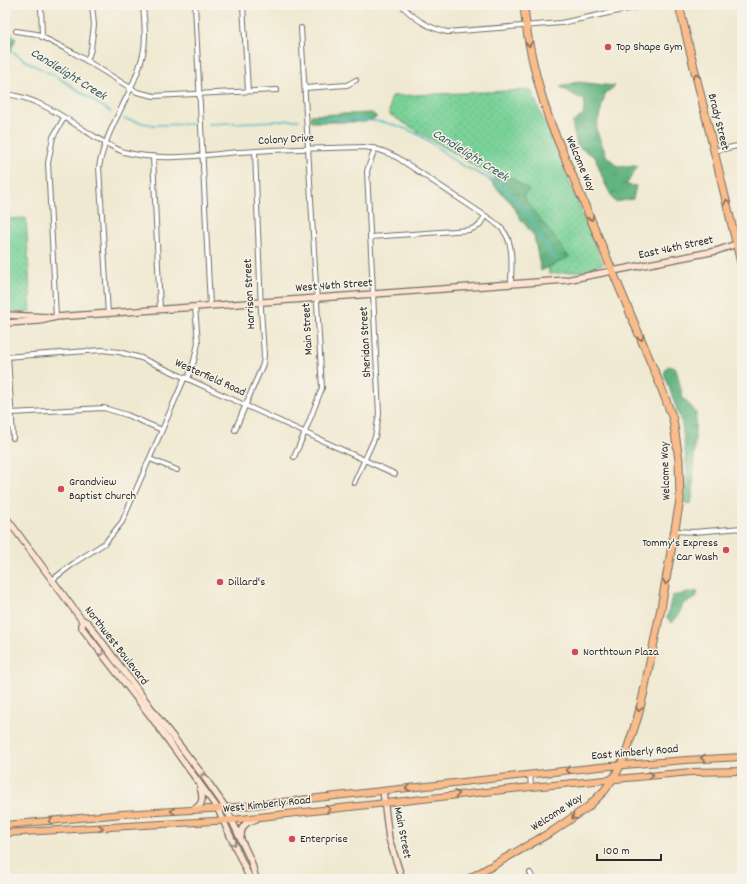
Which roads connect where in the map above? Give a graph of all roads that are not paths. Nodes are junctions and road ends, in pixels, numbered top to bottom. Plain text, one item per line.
1 (41, 5) edge
2 (92, 5) edge
3 (143, 5) edge
4 (195, 5) edge
5 (243, 5) edge
6 (401, 5) edge
7 (524, 5) edge
8 (646, 5) edge
9 (679, 5) edge
10 (526, 26) junction
11 (301, 28) dead end
12 (16, 31) dead end
13 (42, 37) junction
14 (87, 61) junction
15 (356, 80) dead end
16 (130, 88) junction
17 (305, 88) junction
18 (277, 90) dead end
19 (248, 91) junction
20 (199, 94) junction
21 (5, 95) edge
22 (64, 118) junction
23 (106, 143) junction
24 (742, 145) edge
25 (309, 148) junction
26 (375, 148) junction
27 (255, 151) junction
28 (714, 151) junction
29 (202, 155) junction
30 (153, 156) junction
31 (485, 216) junction
32 (370, 237) junction
33 (739, 244) edge
34 (742, 267) edge
35 (613, 272) junction
36 (511, 285) junction
37 (373, 295) junction
38 (317, 298) junction
39 (261, 303) junction
40 (210, 306) junction
41 (195, 307) junction
42 (160, 310) junction
43 (108, 314) junction
44 (5, 316) edge
45 (56, 317) junction
46 (5, 323) edge
47 (6, 357) edge
48 (187, 378) junction
49 (246, 405) junction
50 (11, 413) junction
51 (162, 430) junction
52 (236, 430) dead end
53 (306, 432) junction
54 (13, 438) dead end
55 (294, 456) dead end
56 (150, 459) junction
57 (365, 460) junction
58 (177, 470) dead end
59 (395, 474) dead end
60 (354, 483) dead end
61 (5, 516) edge
62 (742, 528) edge
63 (675, 531) junction
64 (52, 580) junction
65 (82, 620) junction
66 (742, 757) edge
67 (620, 765) junction
68 (742, 771) edge
69 (530, 775) junction
70 (612, 779) junction
71 (198, 781) junction
72 (531, 787) junction
73 (384, 791) junction
74 (385, 803) junction
75 (218, 808) junction
76 (226, 808) junction
77 (192, 810) junction
78 (261, 817) junction
79 (232, 820) junction
80 (224, 821) junction
81 (5, 825) edge
82 (5, 833) edge
83 (241, 839) junction
84 (530, 873) dead end
85 (250, 879) edge
86 (256, 879) edge
87 (402, 879) edge
88 (469, 879) edge
89 (533, 879) edge

1 - 13 street
2 - 14 street
3 - 16 street
4 - 20 street
5 - 19 street
6 - 10 street
7 - 10 highway, Welcome Way
8 - 10 street
28 -> 9 highway, Brady Street
10 -> 35 highway, Welcome Way
11 - 17 street, Main Street
12 - 13 street
13 - 14 street
14 - 16 street
15 - 17 street
16 - 20 street
16 - 23 street
17 - 25 street, Main Street
18 - 19 street
19 - 20 street
20 - 29 street
21 - 22 street, Colony Drive
22 - 23 street, Colony Drive
22 - 45 street
23 - 30 street, Colony Drive
23 - 43 street
24 - 28 street
25 - 26 street, Colony Drive
25 - 27 street, Colony Drive
25 - 38 street, Main Street
26 - 31 street, Colony Drive
26 - 32 street, Sheridan Street
27 - 29 street, Colony Drive
27 - 39 street, Harrison Street
33 -> 28 highway, Brady Street
29 - 30 street, Colony Drive
29 - 40 street
30 - 42 street
31 - 32 street
31 - 36 street, Colony Drive
32 - 37 street, Sheridan Street
33 - 34 highway, Brady Street
33 - 35 street, East 46th Street
35 - 36 street, West 46th Street
35 -> 63 highway, Welcome Way
36 - 37 street, West 46th Street
37 - 38 street, West 46th Street
37 - 57 street, Sheridan Street
38 - 39 street, West 46th Street
38 - 53 street, Main Street
39 - 40 street, West 46th Street
39 - 49 street, Harrison Street
40 - 41 street, West 46th Street
41 - 42 street, West 46th Street
41 - 48 street
42 - 43 street, West 46th Street
43 - 45 street, West 46th Street
44 - 45 street, West 46th Street
45 - 46 street, West 46th Street
47 - 48 street, Westerfield Road
47 - 50 street
48 - 49 street, Westerfield Road
48 - 51 street
49 - 52 street, Harrison Street
49 - 53 street, Westerfield Road
50 - 51 street
50 - 54 street
51 - 56 street
53 - 55 street, Main Street
53 - 57 street, Westerfield Road
56 - 58 street
56 - 64 street
57 - 59 street, Westerfield Road
57 - 60 street, Sheridan Street
61 - 64 street, Northwest Boulevard
62 - 63 street
63 -> 67 highway, Welcome Way
64 - 65 street, Northwest Boulevard
65 -> 71 street
76 -> 65 street, Northwest Boulevard
66 -> 67 main road, East Kimberly Road
67 -> 69 main road, East Kimberly Road
67 - 70 highway, Welcome Way
70 -> 68 main road, East Kimberly Road
69 - 72 street
69 -> 73 main road, West Kimberly Road
70 - 72 main road, East Kimberly Road
70 -> 88 highway, Welcome Way
71 - 75 street
71 - 77 street
74 -> 72 main road, West Kimberly Road
73 - 74 street, Main Street
73 - 76 main road, West Kimberly Road
78 -> 74 main road, West Kimberly Road
74 - 87 street, Main Street
75 - 76 main road, West Kimberly Road
75 - 77 main road, West Kimberly Road
75 - 80 street
76 - 79 street
77 -> 81 main road, West Kimberly Road
78 - 79 main road, West Kimberly Road
78 - 83 street
79 - 80 main road, West Kimberly Road
79 - 83 street
82 -> 80 main road, West Kimberly Road
80 -> 85 street
83 - 86 street
84 - 89 street

